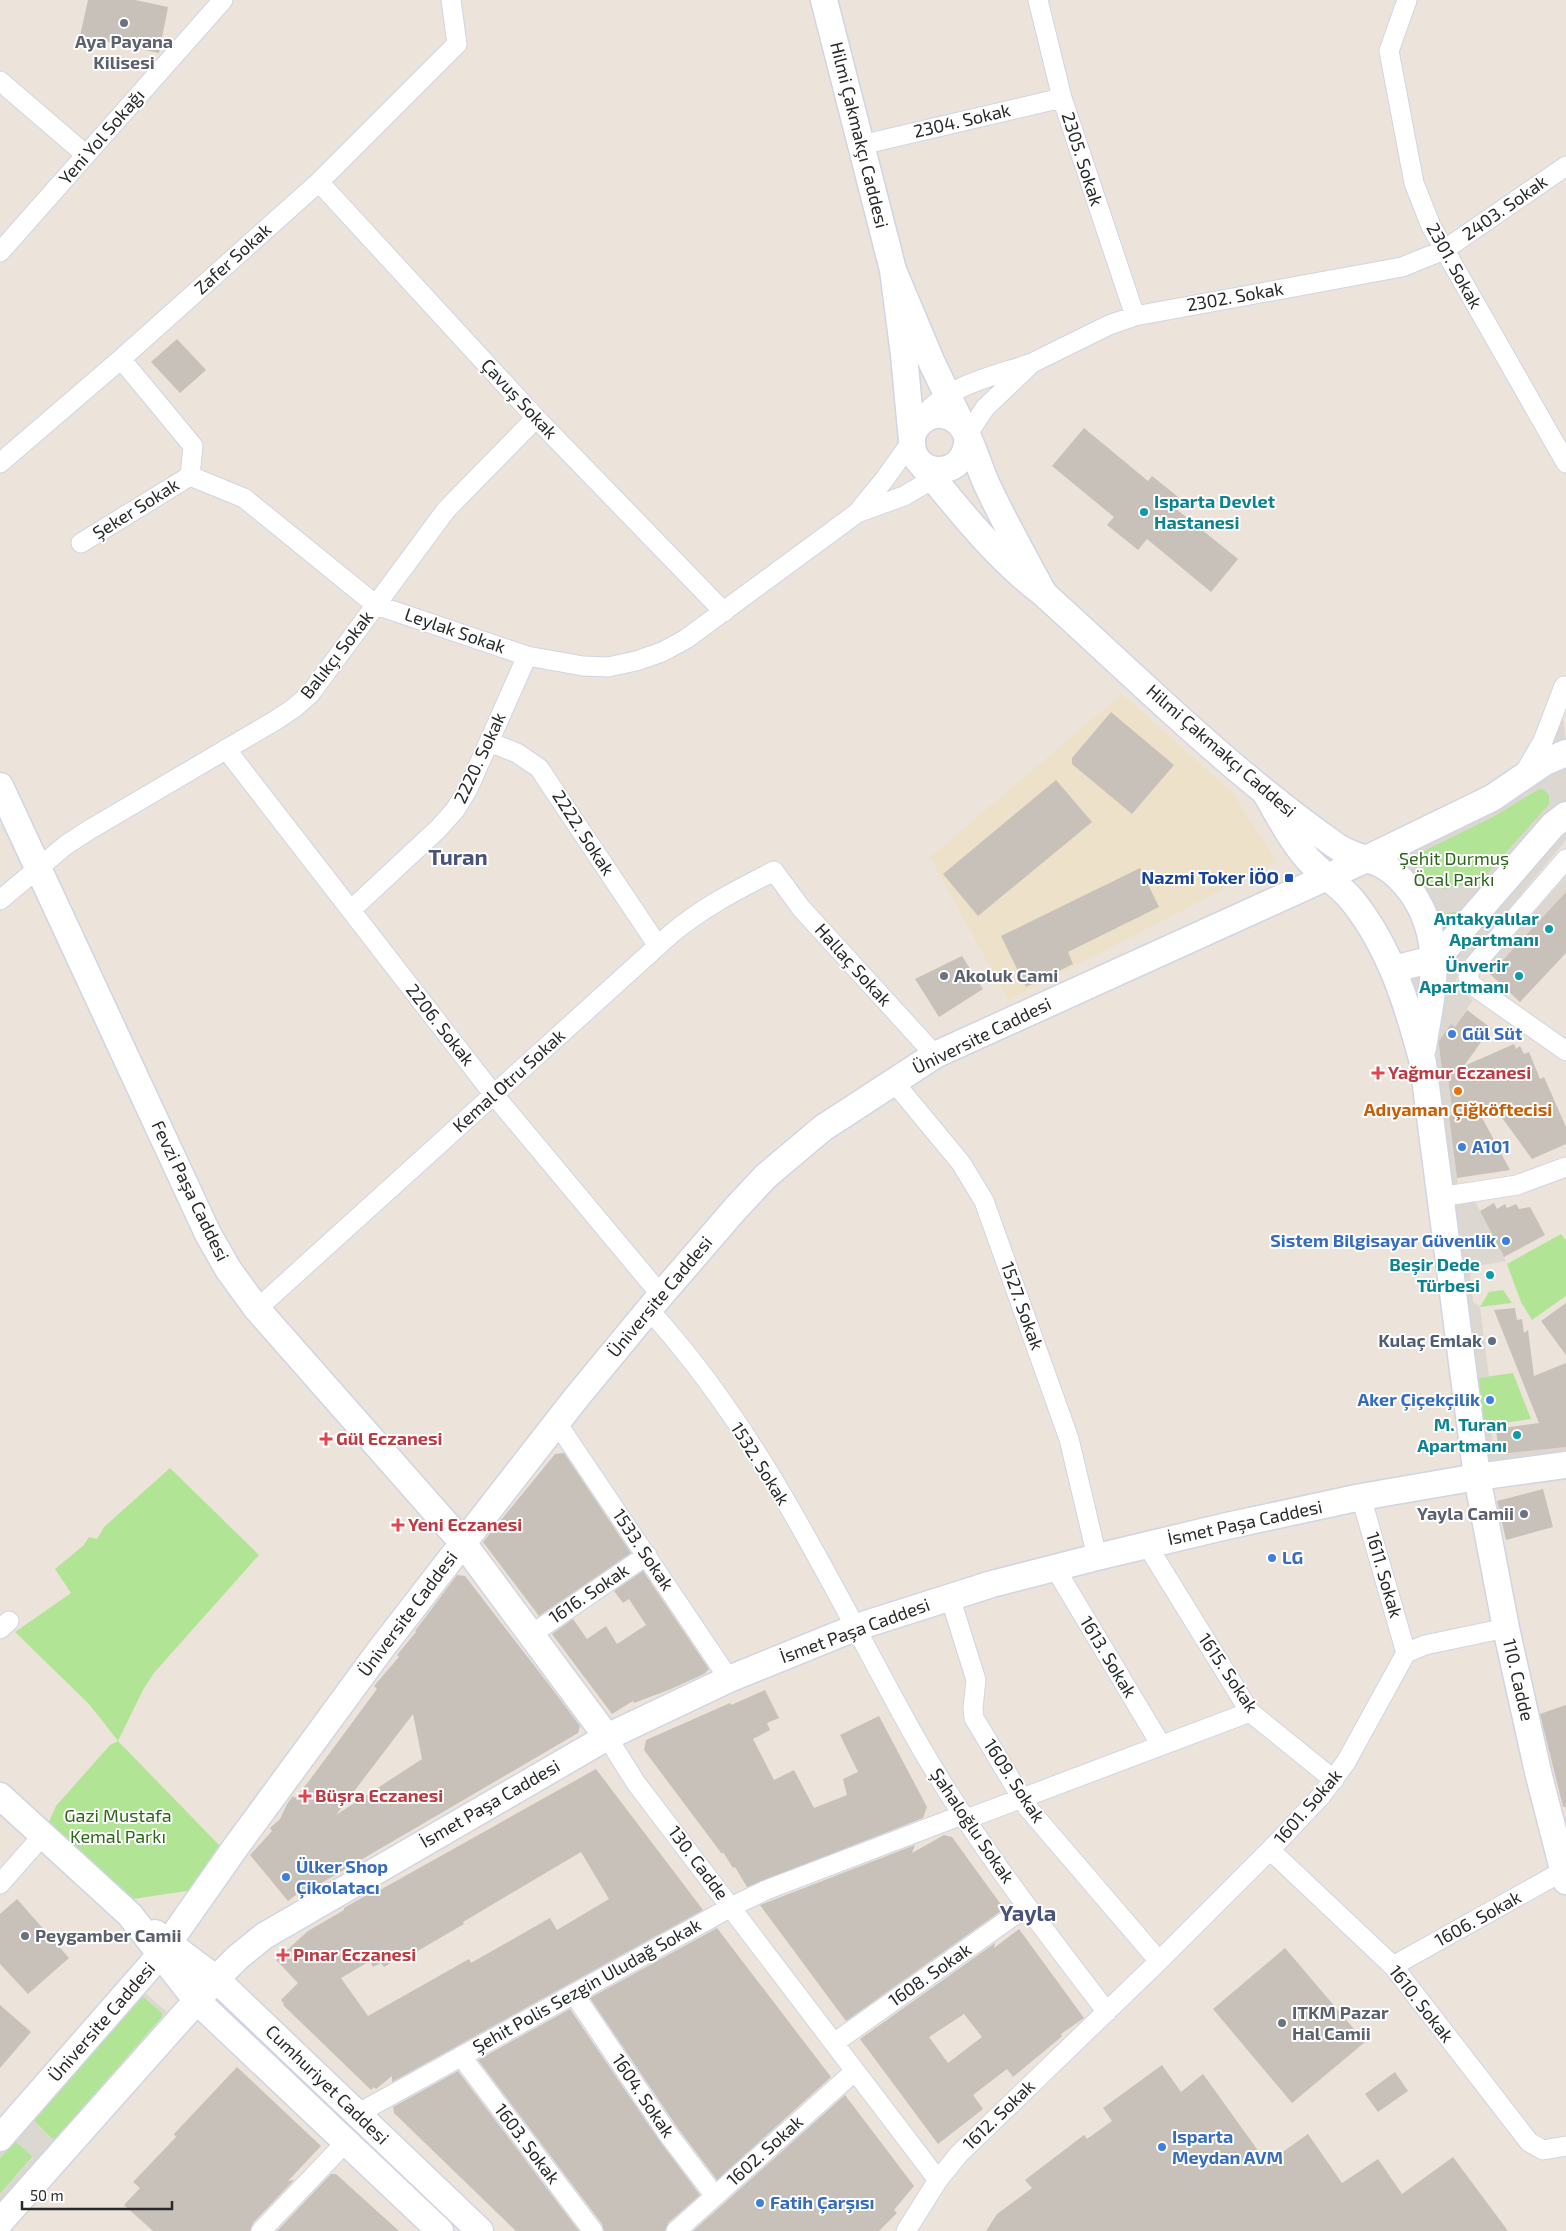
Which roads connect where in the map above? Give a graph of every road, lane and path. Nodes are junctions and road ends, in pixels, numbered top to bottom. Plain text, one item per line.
1 (223, 0) edge
2 (451, 0) edge
3 (824, 0) edge
4 (1038, 0) edge
5 (1407, 0) edge
6 (0, 81) edge
7 (1062, 98) junction
8 (861, 145) junction
9 (86, 155) junction
10 (1566, 166) edge
11 (319, 182) junction
12 (1444, 250) junction
13 (0, 252) edge
14 (893, 270) junction
15 (1135, 316) junction
16 (121, 358) junction
17 (1032, 363) junction
18 (946, 395) junction
19 (536, 418) junction
20 (965, 431) junction
21 (915, 442) junction
22 (1566, 463) edge
23 (0, 464) edge
24 (943, 473) junction
25 (190, 476) junction
26 (857, 513) junction
27 (81, 543) dead end
28 (1044, 594) junction
29 (376, 605) junction
30 (724, 612) junction
31 (527, 656) junction
32 (1565, 686) edge
33 (489, 742) junction
34 (226, 749) junction
35 (1566, 753) edge
36 (1516, 783) junction
37 (0, 786) edge
38 (1266, 794) junction
39 (1566, 815) edge
40 (1566, 859) edge
41 (1365, 860) junction
42 (38, 868) junction
43 (774, 871) joint
44 (1328, 878) junction
45 (0, 900) edge
46 (351, 910) junction
47 (658, 946) junction
48 (1434, 956) junction
49 (1393, 969) junction
50 (1566, 1051) edge
51 (935, 1055) junction
52 (1423, 1063) junction
53 (893, 1081) junction
54 (494, 1094) junction
55 (1566, 1166) edge
56 (1440, 1197) junction
57 (655, 1303) junction
58 (257, 1309) junction
59 (557, 1423) junction
60 (1566, 1465) edge
61 (1477, 1477) junction
62 (1362, 1497) junction
63 (463, 1543) junction
64 (1147, 1545) junction
65 (647, 1555) junction
66 (1097, 1557) junction
67 (1054, 1568) junction
68 (950, 1596) junction
69 (857, 1628) junction
70 (1506, 1628) junction
71 (532, 1634) junction
72 (1406, 1653) junction
73 (728, 1679) junction
74 (1250, 1712) junction
75 (607, 1737) junction
76 (1160, 1746) junction
77 (1334, 1780) junction
78 (0, 1796) edge
79 (1021, 1799) junction
80 (963, 1818) junction
81 (43, 1835) junction
82 (1270, 1850) junction
83 (1565, 1876) edge
84 (0, 1884) edge
85 (731, 1907) junction
86 (1026, 1907) junction
87 (165, 1949) junction
88 (1158, 1961) junction
89 (1393, 1966) junction
90 (216, 1979) junction
91 (574, 1994) junction
92 (197, 2001) junction
93 (1107, 2012) junction
94 (834, 2043) junction
95 (461, 2056) junction
96 (855, 2071) junction
97 (357, 2114) junction
98 (0, 2138) edge
99 (346, 2142) junction
100 (1566, 2146) edge
101 (938, 2180) junction
102 (715, 2196) junction
103 (0, 2222) edge
104 (261, 2231) edge
105 (440, 2231) edge
106 (480, 2231) edge
107 (592, 2231) edge
108 (676, 2231) edge
109 (906, 2231) edge

1 - 9 street, Yeni Yol Sokağı
2 - 11 street, Zafer Sokak
3 - 8 main road, Hilmi Çakmakçı Caddesi
4 - 7 street, 2305. Sokak
5 - 12 street, 2301. Sokak
6 - 9 street
7 - 8 street, 2304. Sokak
7 - 15 street, 2305. Sokak
8 - 14 main road, Hilmi Çakmakçı Caddesi
9 - 13 street, Yeni Yol Sokağı
10 - 12 street, 2403. Sokak
11 - 16 street, Zafer Sokak
11 - 19 street, Çavuş Sokak
12 - 15 street, 2302. Sokak
12 - 22 street, 2301. Sokak
14 - 18 main road, Hilmi Çakmakçı Caddesi
14 - 21 main road, Hilmi Çakmakçı Caddesi
15 - 17 street, 2302. Sokak
16 - 23 street, Zafer Sokak
16 - 25 street
17 - 18 street, 2302. Sokak
17 - 20 street, 2302. Sokak
18 - 20 main road, Hilmi Çakmakçı Caddesi
18 - 21 street, 2302. Sokak
19 - 29 street, Balıkçı Sokak
19 - 30 street, Çavuş Sokak
20 - 21 main road
20 - 24 main road
20 - 28 main road, Hilmi Çakmakçı Caddesi
21 - 24 main road
21 - 26 street, Leylak Sokak
24 - 26 street, Leylak Sokak
24 - 28 main road, Hilmi Çakmakçı Caddesi
25 - 27 street, Şeker Sokak
25 - 29 street, Leylak Sokak
26 - 30 street, Leylak Sokak
28 - 38 main road, Hilmi Çakmakçı Caddesi
29 - 31 street, Leylak Sokak
29 - 34 street, Balıkçı Sokak
30 - 31 street, Leylak Sokak
31 - 33 street, 2220. Sokak
32 - 36 street
33 - 46 street, 2220. Sokak
33 - 47 street, 2222. Sokak
34 - 42 street, Balıkçı Sokak
34 - 46 street, 2206. Sokak
35 - 36 main road, Üniversite Caddesi
36 - 41 main road, Üniversite Caddesi
37 - 42 main road, Fevzi Paşa Caddesi
38 - 41 main road, Hilmi Çakmakçı Caddesi
38 - 44 main road, Hilmi Çakmakçı Caddesi
39 - 48 main road
40 - 50 street
41 - 44 main road, Üniversite Caddesi
41 - 48 main road, Hilmi Çakmakçı Caddesi
42 - 45 street, Balıkçı Sokak
42 - 58 main road, Fevzi Paşa Caddesi
43 - 47 street, Kemal Otru Sokak
43 - 51 street, Hallaç Sokak
44 - 49 main road, Hilmi Çakmakçı Caddesi
44 - 51 main road, Üniversite Caddesi
46 - 54 street, 2206. Sokak
47 - 54 street, Kemal Otru Sokak
48 - 49 main road
48 - 52 main road, Hilmi Çakmakçı Caddesi
49 - 52 main road, Hilmi Çakmakçı Caddesi
51 - 53 main road, Üniversite Caddesi
52 - 56 main road, Hilmi Çakmakçı Caddesi
53 - 57 main road, Üniversite Caddesi
53 - 66 street, 1527. Sokak
54 - 57 street, 2206. Sokak
54 - 58 street, Kemal Otru Sokak
55 - 56 street
56 - 61 main road, Hilmi Çakmakçı Caddesi
57 - 59 main road, Üniversite Caddesi
57 - 69 street, 1532. Sokak
58 - 63 main road, Fevzi Paşa Caddesi
59 - 63 main road, Üniversite Caddesi
59 - 65 street, 1533. Sokak
60 - 61 main road, İsmet Paşa Caddesi
61 - 62 main road, İsmet Paşa Caddesi
61 - 70 main road, 110. Cadde
62 - 64 main road, İsmet Paşa Caddesi
62 - 72 street, 1611. Sokak
63 - 71 main road, 130. Cadde
63 - 87 main road, Üniversite Caddesi
64 - 66 main road, İsmet Paşa Caddesi
64 - 74 street, 1615. Sokak
65 - 71 street, 1616. Sokak
65 - 73 street, 1533. Sokak
66 - 67 main road, İsmet Paşa Caddesi
67 - 68 main road, İsmet Paşa Caddesi
67 - 76 street, 1613. Sokak
68 - 69 main road, İsmet Paşa Caddesi
68 - 79 street, 1609. Sokak
69 - 73 main road, İsmet Paşa Caddesi
69 - 80 street, Şahaloğlu Sokak
70 - 72 street
70 - 83 main road, 110. Cadde
71 - 75 main road, 130. Cadde
72 - 77 street, 1601. Sokak
73 - 75 main road, İsmet Paşa Caddesi
74 - 76 street, Şehit Polis Sezgin Uludağ Sokak
74 - 77 street, 1615. Sokak
75 - 85 street, 130. Cadde
75 - 90 main road, İsmet Paşa Caddesi
76 - 79 street, Şehit Polis Sezgin Uludağ Sokak
77 - 82 street, 1601. Sokak
78 - 81 main road
79 - 80 street, Şehit Polis Sezgin Uludağ Sokak
79 - 88 street, 1609. Sokak
80 - 85 street, Şehit Polis Sezgin Uludağ Sokak
80 - 86 street, Şahaloğlu Sokak
81 - 84 street
81 - 87 main road
82 - 88 street, 1601. Sokak
82 - 89 street, 1610. Sokak
83 - 89 street, 1606. Sokak
85 - 91 street, Şehit Polis Sezgin Uludağ Sokak
85 - 94 street, 130. Cadde
86 - 93 street, Şahaloğlu Sokak
86 - 94 street, 1608. Sokak
87 - 90 main road, Cumhuriyet Caddesi
87 - 92 main road, Cumhuriyet Caddesi
87 - 98 main road, Üniversite Caddesi
88 - 93 street, 1601. Sokak
89 - 100 street, 1610. Sokak
90 - 92 main road
90 - 97 main road, Cumhuriyet Caddesi
91 - 95 street, Şehit Polis Sezgin Uludağ Sokak
91 - 102 street, 1604. Sokak
92 - 99 main road, Cumhuriyet Caddesi
92 - 103 main road
93 - 101 street, 1612. Sokak
94 - 96 street, 130. Cadde
95 - 97 street, Şehit Polis Sezgin Uludağ Sokak
95 - 107 street, 1603. Sokak
96 - 101 street, 130. Cadde
96 - 102 street, 1602. Sokak
97 - 106 main road, Cumhuriyet Caddesi
99 - 104 street
99 - 105 main road, Cumhuriyet Caddesi
101 - 109 street, 1612. Sokak
102 - 108 street, 1602. Sokak

